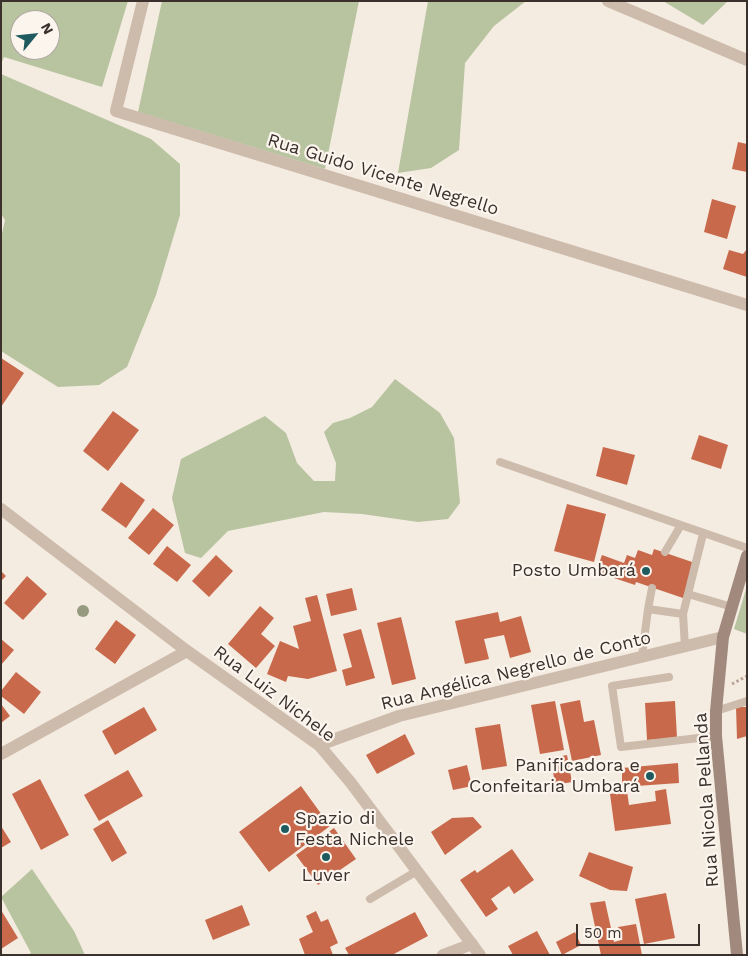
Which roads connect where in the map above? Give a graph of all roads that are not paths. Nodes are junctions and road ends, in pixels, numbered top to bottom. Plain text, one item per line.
1 (143, 1) edge
2 (608, 1) edge
3 (747, 60) edge
4 (747, 306) edge
5 (500, 462) dead end
6 (1, 509) edge
7 (681, 525) junction
8 (703, 534) junction
9 (747, 548) edge
10 (665, 552) dead end
11 (747, 556) edge
12 (652, 588) dead end
13 (688, 594) junction
14 (732, 607) junction
15 (648, 609) junction
16 (683, 614) junction
17 (723, 638) junction
18 (684, 647) junction
19 (187, 651) junction
20 (642, 656) junction
21 (669, 677) dead end
22 (747, 701) edge
23 (716, 711) junction
24 (716, 736) junction
25 (320, 745) junction
26 (1, 754) edge
27 (417, 871) junction
28 (370, 899) dead end
29 (472, 944) junction
30 (443, 955) edge
31 (480, 955) edge
32 (737, 955) edge

1 - 4 street, Rua Guido Vicente Negrello
2 - 3 street
5 - 7 lane
6 - 19 street, Rua Luiz Nichele
7 - 8 lane
7 - 10 lane
8 - 9 lane
8 - 13 lane
11 - 14 main road, Rua Nicola Pellanda
12 - 15 lane
13 - 14 lane
13 - 16 lane
14 - 17 main road, Rua Nicola Pellanda
15 - 16 lane
15 - 20 lane
16 - 18 lane
17 - 18 street, Rua Angélica Negrello de Conto
17 - 23 main road, Rua Nicola Pellanda
18 - 20 street, Rua Angélica Negrello de Conto
19 - 25 street, Rua Luiz Nichele
19 - 26 street
20 - 25 street, Rua Angélica Negrello de Conto
21 - 24 lane
22 - 23 lane
23 - 24 main road, Rua Nicola Pellanda
24 - 32 main road, Rua Nicola Pellanda
25 - 27 street, Rua Luiz Nichele
27 - 28 lane
27 - 29 street, Rua Luiz Nichele
29 - 30 street
29 - 31 street, Rua Luiz Nichele

